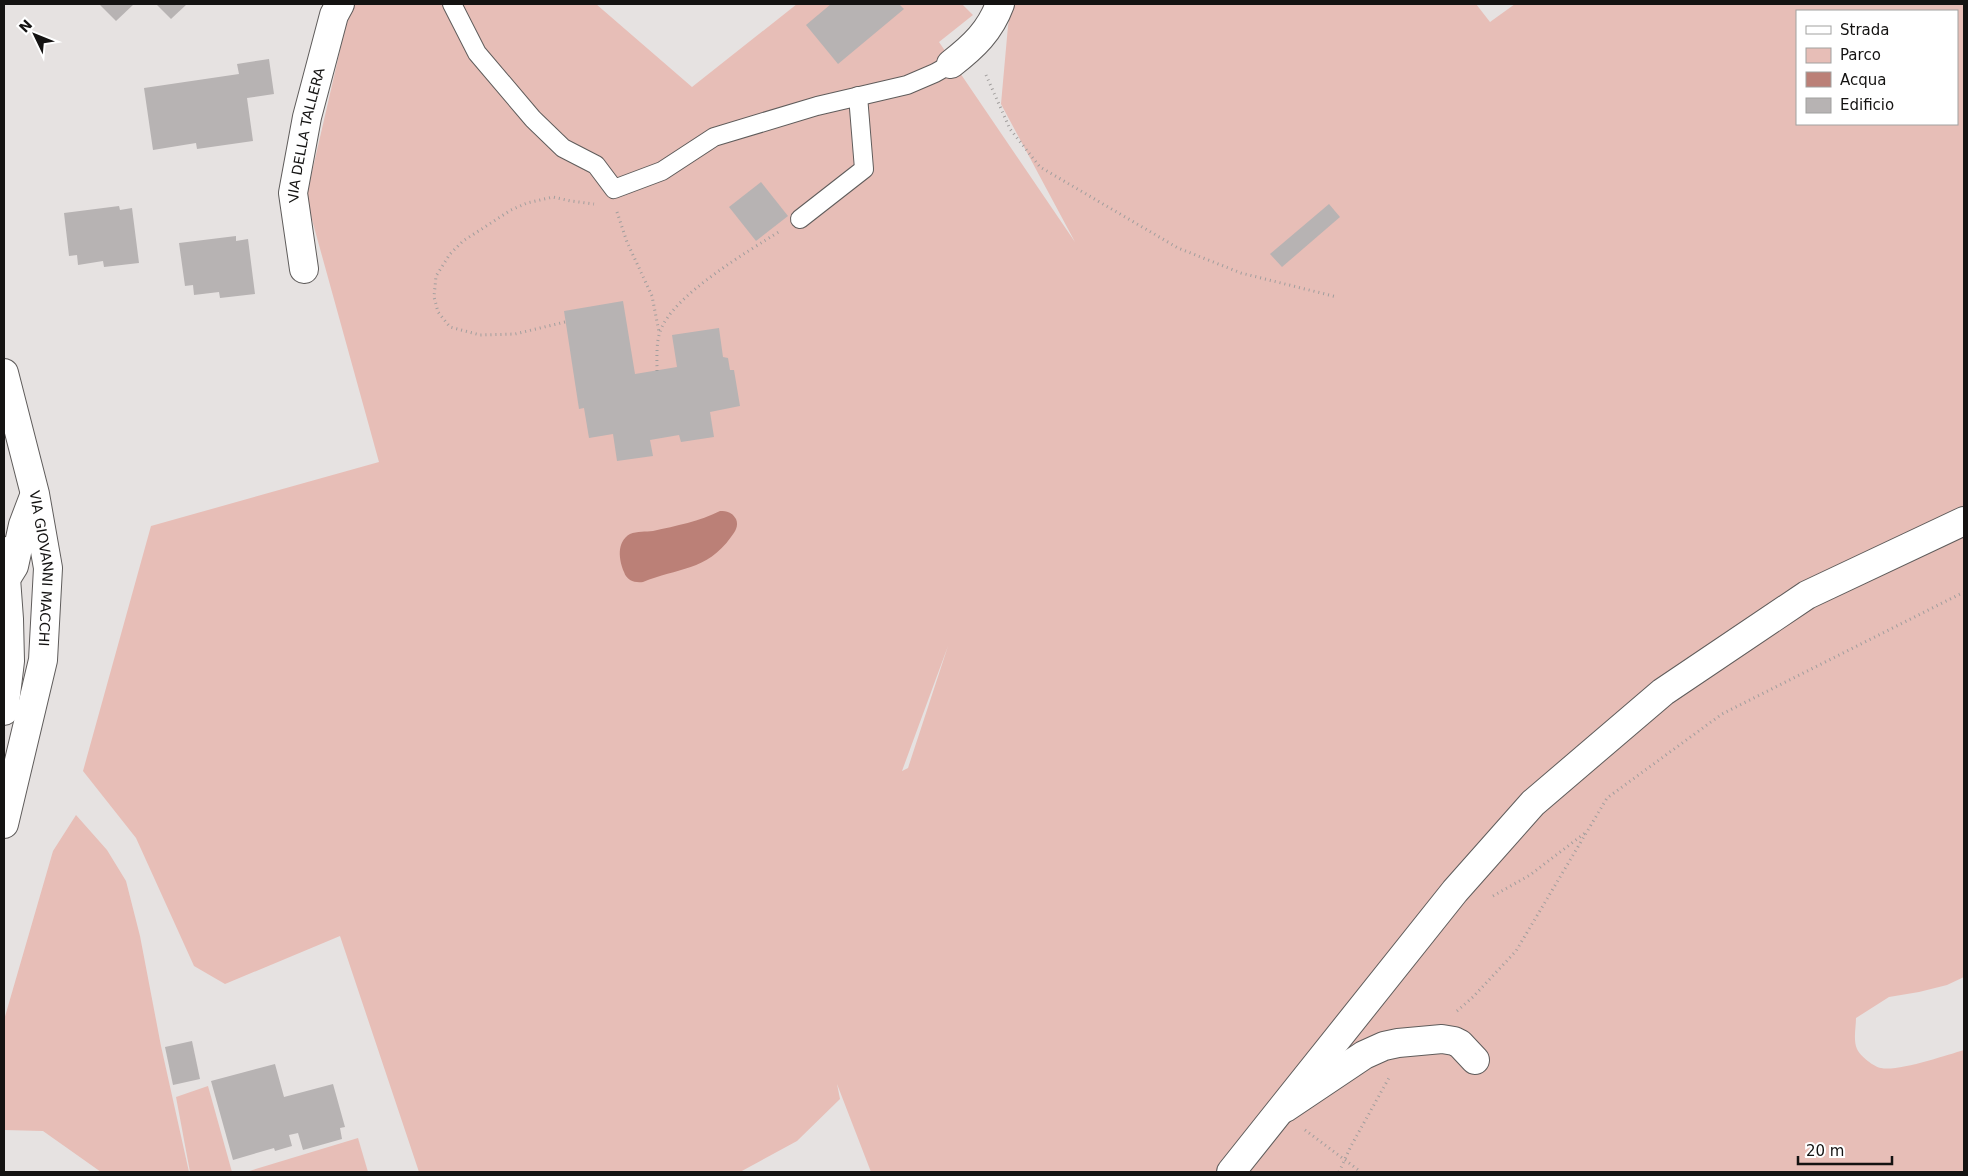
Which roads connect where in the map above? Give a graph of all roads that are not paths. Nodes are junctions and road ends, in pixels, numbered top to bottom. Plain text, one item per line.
1 (340, 4) edge
2 (452, 4) edge
3 (1000, 4) edge
4 (951, 64) joint
5 (858, 96) junction
6 (800, 219) road end
7 (304, 269) dead end
8 (4, 373) edge
9 (35, 494) junction
10 (1964, 521) edge
11 (4, 551) edge
12 (5, 580) edge
13 (4, 711) edge
14 (4, 824) edge
15 (1474, 1060) dead end
16 (1280, 1111) junction
17 (1231, 1172) edge

1 - 7 street, VIA DELLA TALLERA
2 - 5 lane
3 - 4 street
4 - 5 lane
5 - 6 lane
8 - 9 street, VIA GIOVANNI MACCHI
9 - 12 street
9 - 14 street, VIA GIOVANNI MACCHI
10 - 16 street
11 - 12 street
12 - 13 street
15 - 16 street
16 - 17 street

